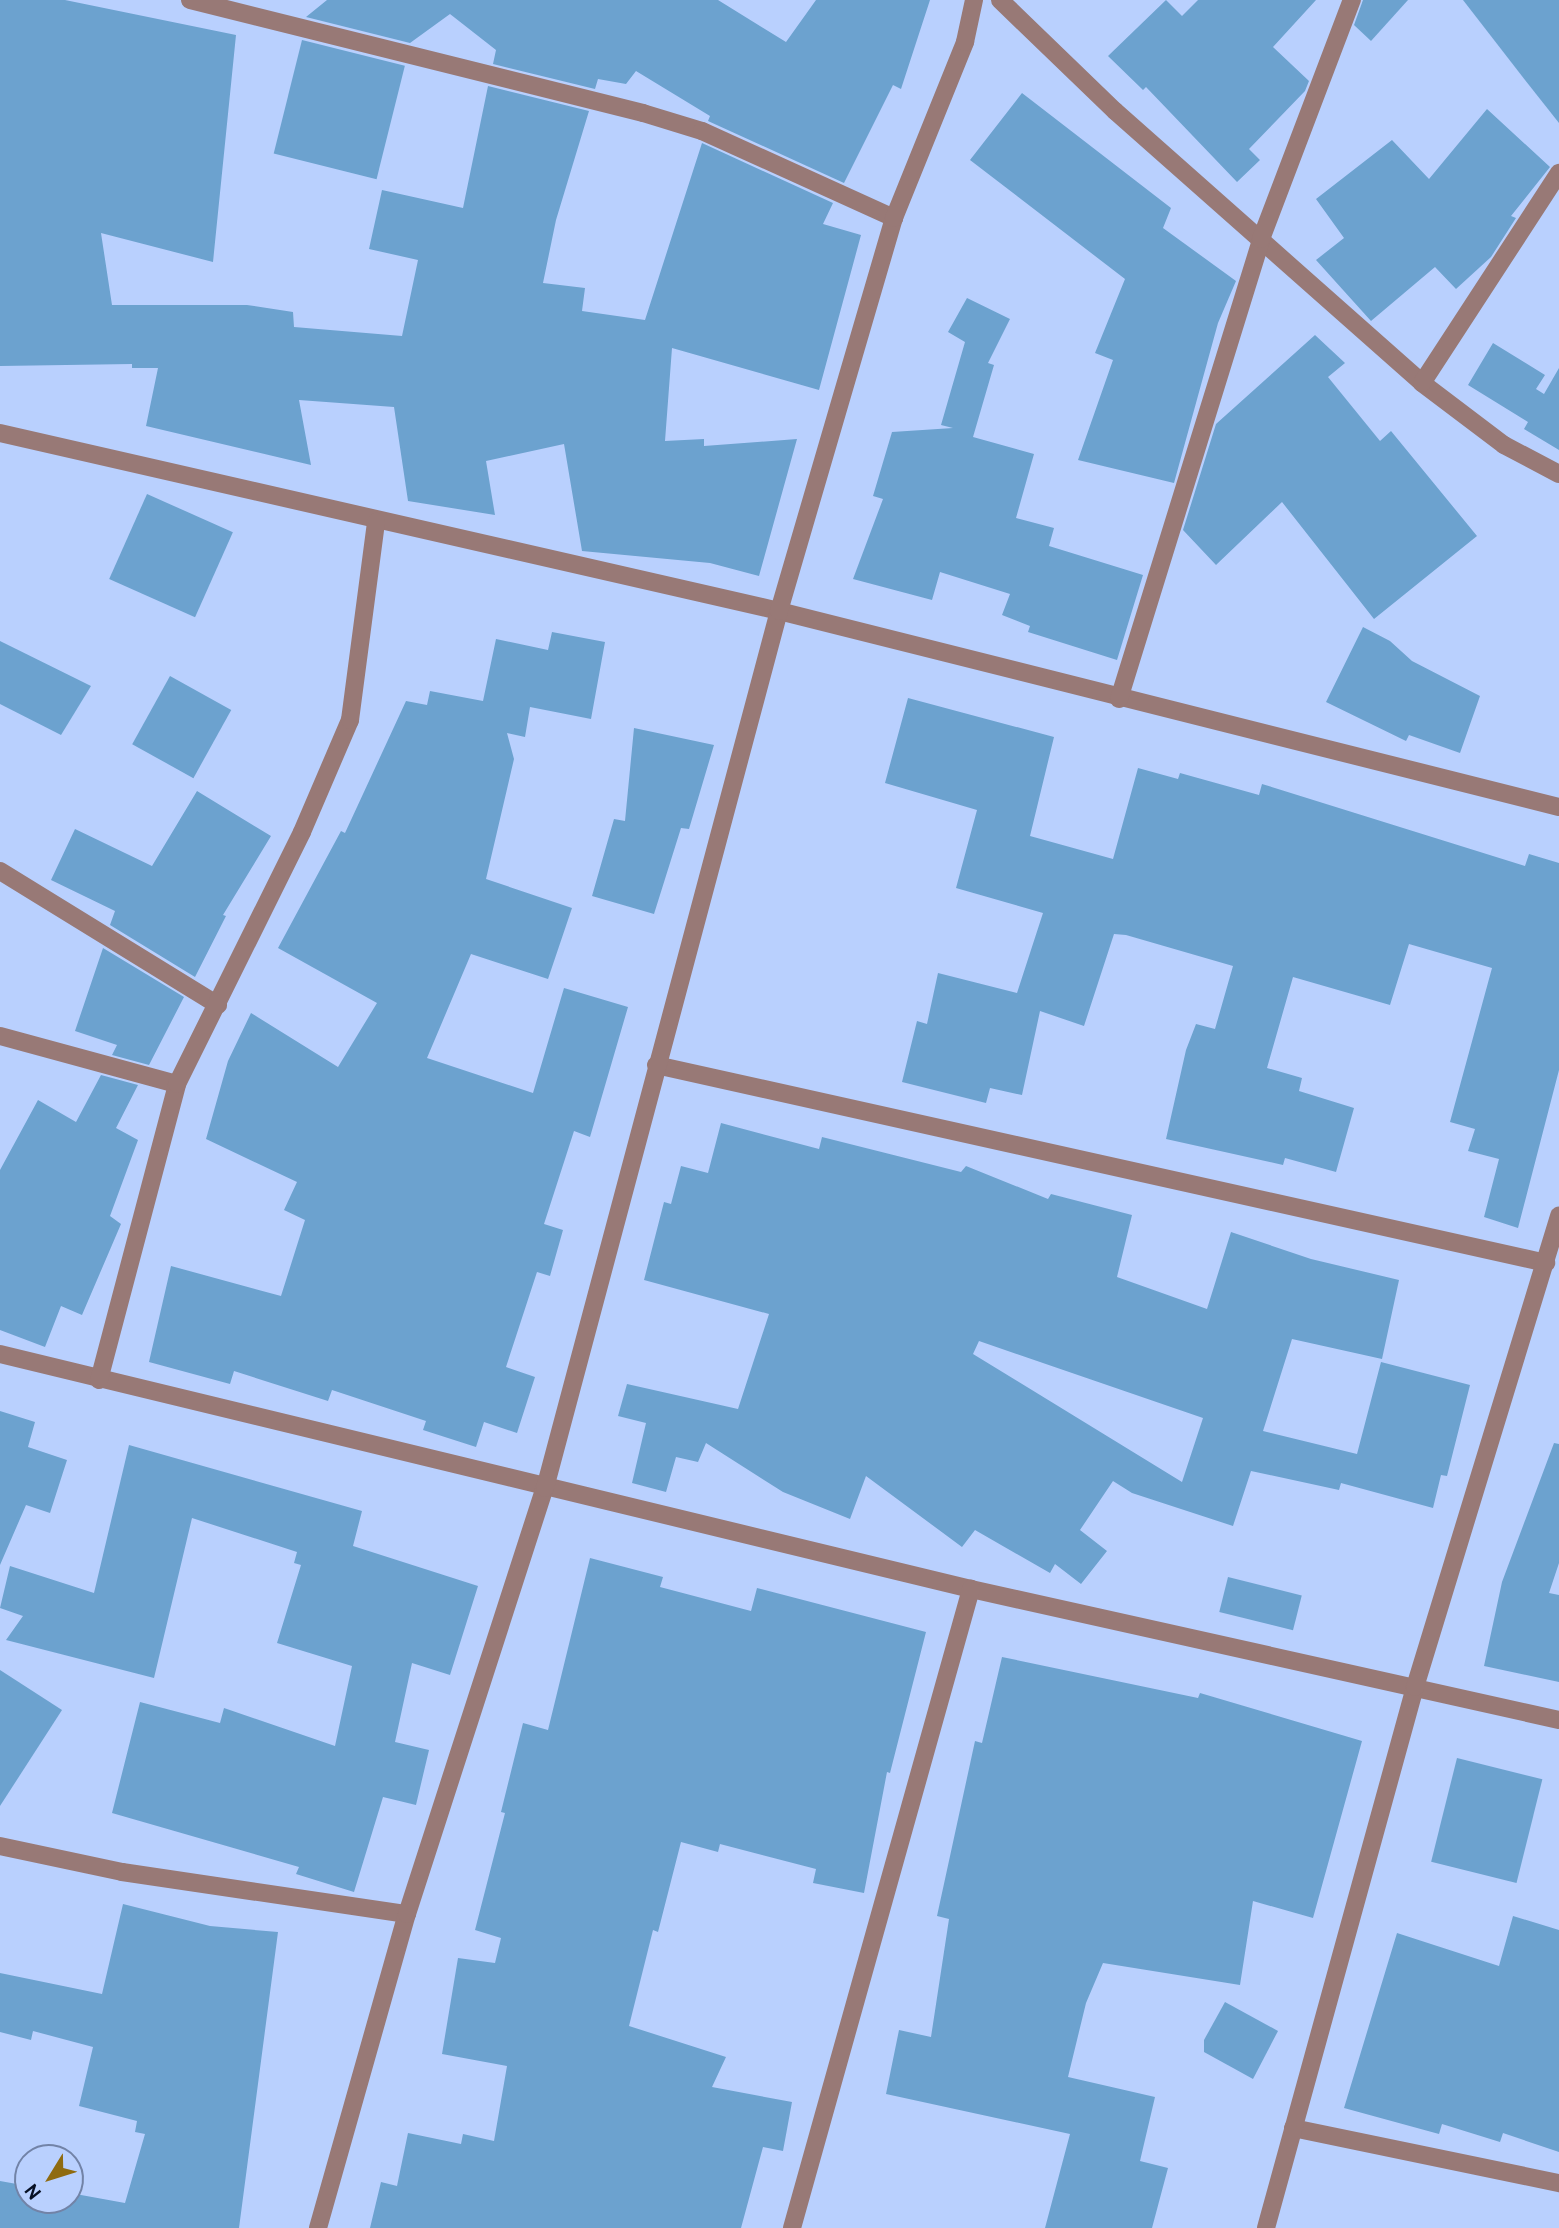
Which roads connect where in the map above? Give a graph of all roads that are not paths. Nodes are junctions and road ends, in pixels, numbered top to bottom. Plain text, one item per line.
1 (974, 0) edge
2 (1000, 0) edge
3 (1352, 0) edge
4 (201, 1) edge
5 (1559, 173) edge
6 (894, 218) junction
7 (1261, 239) junction
8 (1422, 383) junction
9 (0, 433) edge
10 (1559, 474) edge
11 (376, 522) junction
12 (779, 611) junction
13 (1119, 699) junction
14 (1559, 807) edge
15 (0, 871) edge
16 (218, 1005) junction
17 (0, 1036) edge
18 (656, 1065) junction
19 (177, 1084) junction
20 (1559, 1215) edge
21 (1546, 1263) junction
22 (0, 1354) edge
23 (99, 1380) junction
24 (545, 1488) junction
25 (971, 1589) junction
26 (1416, 1686) junction
27 (1559, 1720) edge
28 (0, 1846) edge
29 (407, 1914) junction
30 (1293, 2128) junction
31 (1559, 2183) edge
32 (318, 2228) edge
33 (792, 2228) edge
34 (1266, 2228) edge

1 - 6 street
2 - 7 street
3 - 7 street
4 - 6 street
5 - 8 street
6 - 12 street
7 - 8 street
7 - 13 street
8 - 10 street
9 - 11 street
11 - 12 street
11 - 16 street
12 - 13 street
12 - 18 street
13 - 14 street
15 - 16 street
16 - 19 street
17 - 19 street
18 - 21 street
18 - 24 street
19 - 23 street
20 - 21 street
21 - 26 street
22 - 23 street
23 - 24 street
24 - 25 street
24 - 29 street
25 - 26 street
25 - 33 street
26 - 27 street
26 - 30 street
28 - 29 street
29 - 32 street
30 - 31 street
30 - 34 street

